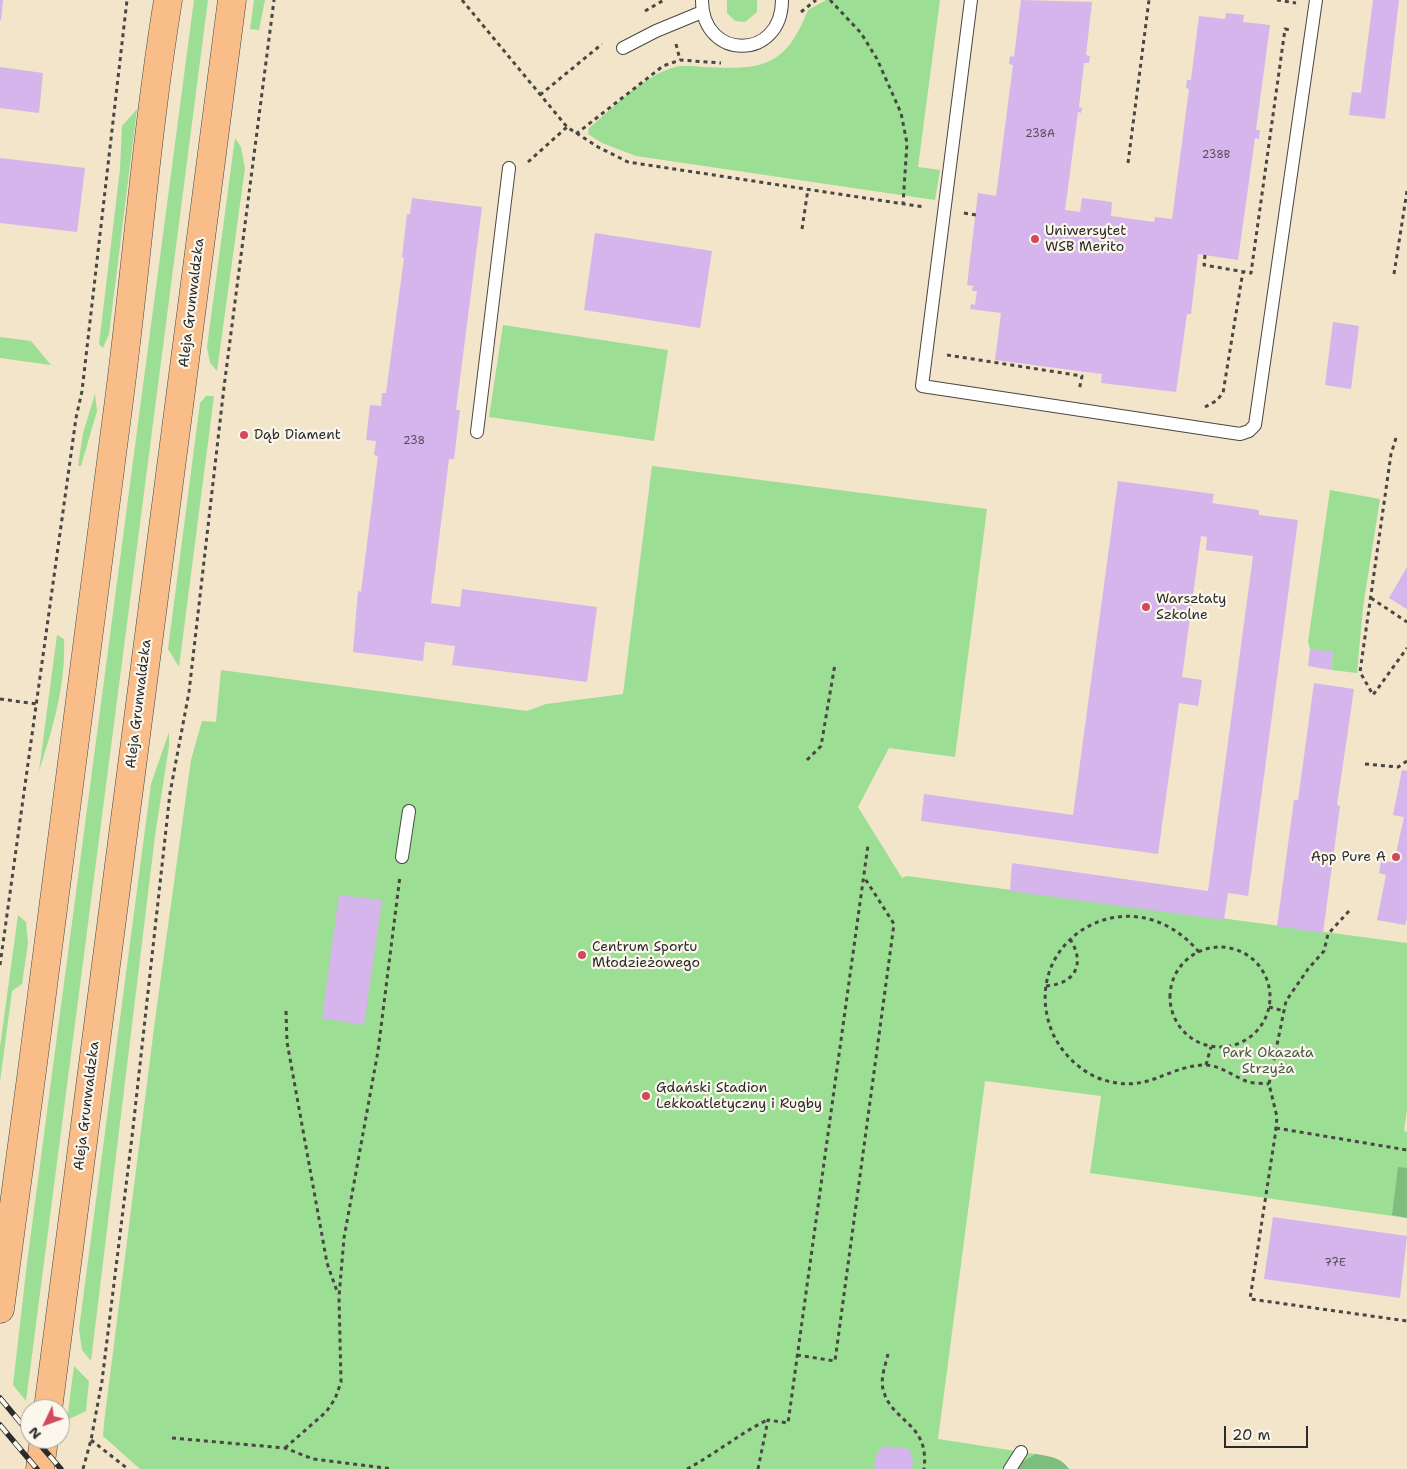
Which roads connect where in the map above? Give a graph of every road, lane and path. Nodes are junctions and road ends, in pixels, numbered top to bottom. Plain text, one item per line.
1 (127, 0) edge
2 (168, 0) edge
3 (232, 0) edge
4 (274, 0) edge
5 (462, 0) edge
6 (782, 0) edge
7 (816, 0) edge
8 (830, 0) edge
9 (971, 0) edge
10 (1149, 0) edge
11 (1277, 0) edge
12 (1316, 0) edge
13 (702, 6) edge
14 (1300, 9) dead end
15 (799, 18) dead end
16 (1299, 30) dead end
17 (623, 48) dead end
18 (728, 63) dead end
19 (567, 127) junction
20 (576, 134) junction
21 (527, 163) dead end
22 (1128, 163) dead end
23 (509, 168) dead end
24 (808, 189) junction
25 (1407, 190) edge
26 (903, 204) junction
27 (944, 210) junction
28 (976, 214) dead end
29 (802, 229) dead end
30 (1205, 255) dead end
31 (1243, 272) junction
32 (1394, 274) dead end
33 (926, 352) junction
34 (1079, 394) dead end
35 (1203, 408) dead end
36 (477, 432) dead end
37 (1396, 438) dead end
38 (1371, 598) junction
39 (1407, 622) edge
40 (1407, 648) edge
41 (835, 664) dead end
42 (0, 699) edge
43 (37, 704) junction
44 (807, 760) dead end
45 (1407, 761) edge
46 (1365, 764) dead end
47 (409, 811) dead end
48 (868, 845) dead end
49 (402, 857) joint
50 (864, 876) junction
51 (1349, 911) dead end
52 (1070, 939) junction
53 (1199, 952) junction
54 (0, 964) edge
55 (1046, 986) junction
56 (1269, 1007) junction
57 (286, 1010) dead end
58 (1284, 1011) junction
59 (1210, 1046) junction
60 (1206, 1065) junction
61 (1269, 1084) junction
62 (1276, 1128) junction
63 (1407, 1150) edge
64 (339, 1298) junction
65 (0, 1309) edge
66 (1407, 1322) edge
67 (888, 1354) dead end
68 (798, 1355) junction
69 (49, 1399) edge
70 (768, 1420) junction
71 (172, 1438) dead end
72 (91, 1440) junction
73 (285, 1448) junction
74 (43, 1449) edge
75 (1021, 1452) dead end
76 (40, 1469) edge
77 (83, 1469) edge
78 (128, 1469) edge
79 (392, 1469) edge
80 (687, 1469) edge
81 (758, 1469) edge
82 (924, 1469) edge
83 (1010, 1469) edge

1 - 43 path
2 - 65 main road
3 - 69 main road, Aleja Grunwaldzka
4 - 72 path
5 - 19 path
6 - 13 lane
7 - 15 path
8 - 26 path
9 - 27 lane
10 - 22 path
11 - 14 path
12 - 33 lane
13 - 17 lane
16 - 31 path
18 - 20 path
19 - 20 path
19 - 21 path
20 - 24 path
23 - 36 lane
24 - 26 path
24 - 29 path
25 - 32 path
26 - 27 path
27 - 28 path
27 - 33 lane
30 - 31 path
31 - 35 path
33 - 34 path
37 - 38 path
38 - 39 path
38 - 40 path
41 - 44 path
42 - 43 path
43 - 54 path
45 - 46 path
47 - 49 lane
48 - 50 path
49 - 64 path
50 - 68 path
50 - 68 path
51 - 58 path
52 - 53 path
52 - 55 path
52 - 55 path
53 - 56 path
53 - 59 path
55 - 60 path
56 - 58 path
56 - 59 path
57 - 64 path
58 - 61 path
59 - 60 path
60 - 61 path
61 - 62 path
62 - 63 path
62 - 66 path
64 - 73 path
67 - 82 path
68 - 70 path
70 - 80 path
70 - 81 path
71 - 73 path
72 - 77 path
72 - 78 path
73 - 79 path
74 - 76 main road
75 - 83 lane

